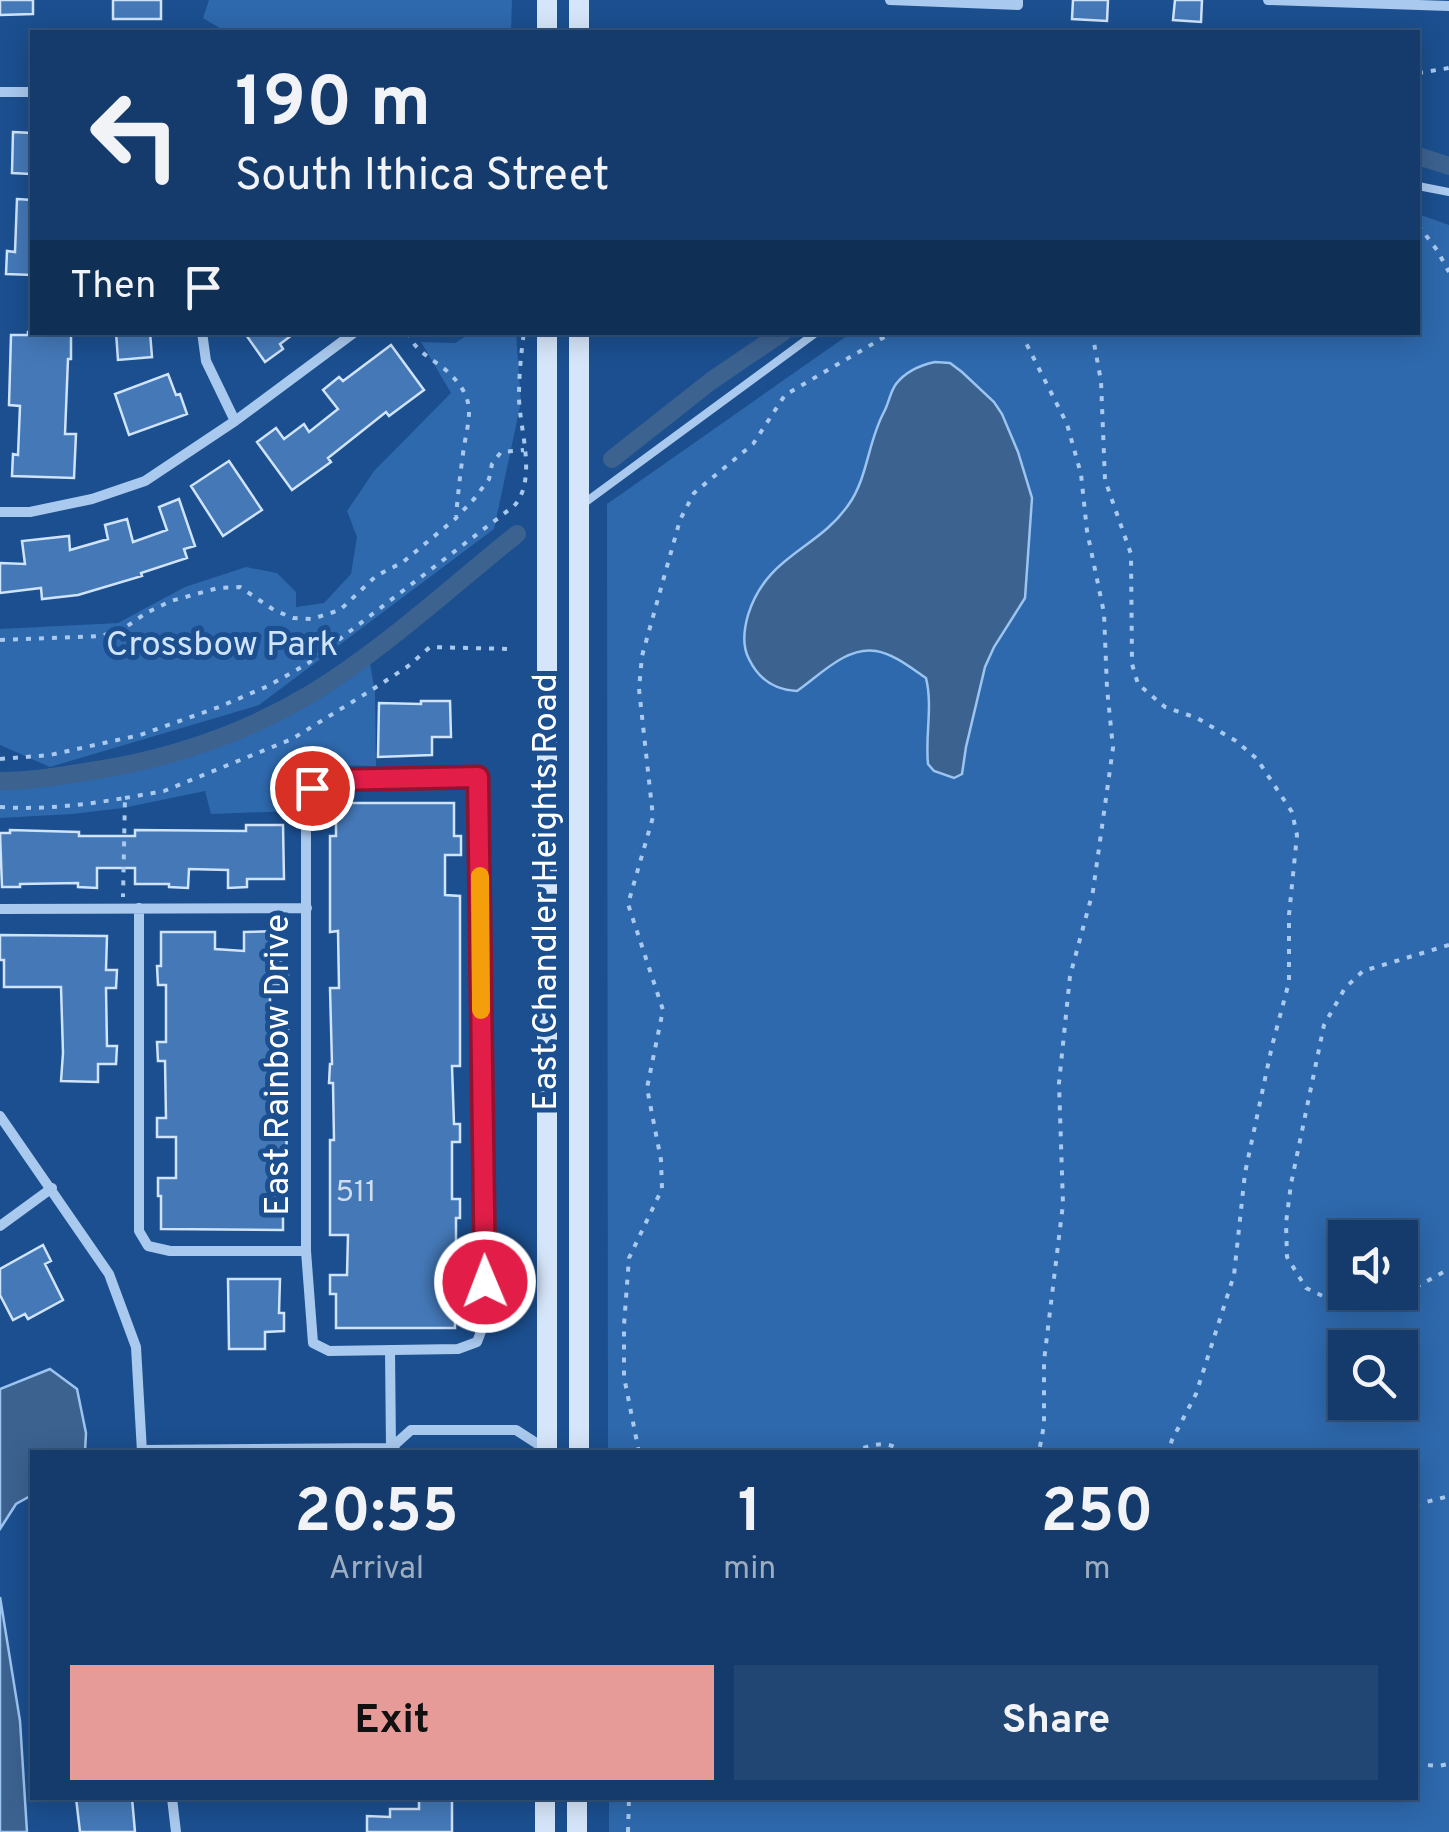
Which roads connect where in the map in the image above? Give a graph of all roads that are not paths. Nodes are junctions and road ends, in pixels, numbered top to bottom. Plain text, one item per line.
1 (547, 0) edge
2 (580, 0) edge
3 (890, 0) edge
4 (1268, 0) edge
5 (1018, 3) edge
6 (1449, 6) edge
7 (547, 30) edge
8 (580, 30) edge
9 (0, 92) edge
10 (30, 92) edge
11 (1420, 186) edge
12 (1449, 192) edge
13 (202, 335) edge
14 (351, 335) edge
15 (547, 335) edge
16 (579, 335) edge
17 (812, 335) edge
18 (547, 392) junction
19 (578, 392) junction
20 (235, 422) junction
21 (579, 456) junction
22 (547, 477) junction
23 (579, 506) junction
24 (0, 512) edge
25 (547, 532) junction
26 (139, 908) junction
27 (307, 908) junction
28 (0, 909) edge
29 (0, 1116) edge
30 (52, 1188) junction
31 (0, 1226) edge
32 (306, 1250) junction
33 (390, 1350) junction
34 (142, 1450) edge
35 (394, 1450) edge
36 (542, 1450) edge
37 (545, 1450) edge
38 (579, 1450) edge
39 (172, 1800) edge
40 (545, 1800) edge
41 (577, 1800) edge
42 (176, 1832) edge
43 (545, 1832) edge
44 (577, 1832) edge

1 - 7 main road
2 - 8 main road
3 - 5 street
4 - 6 street
9 - 10 street
11 - 12 lane
13 - 20 street
14 - 20 street
15 - 18 main road, East Chandler Heights Road
16 - 19 main road, East Chandler Heights Road
17 - 23 lane
18 - 19 main road
18 - 22 main road, East Chandler Heights Road
19 - 21 main road, East Chandler Heights Road
20 - 24 street
21 - 22 main road
21 - 23 main road, East Chandler Heights Road
22 - 25 main road, East Chandler Heights Road
23 - 25 main road
23 - 38 main road, East Chandler Heights Road
25 - 37 main road, East Chandler Heights Road
26 - 27 street
26 - 28 street
26 - 32 street
27 - 32 street, East Rainbow Drive
27 - 33 street, East Rainbow Drive
29 - 30 street
30 - 31 street
30 - 34 street
32 - 33 street, East Rainbow Drive
33 - 35 street
35 - 36 street
39 - 42 street
40 - 43 main road
41 - 44 main road

